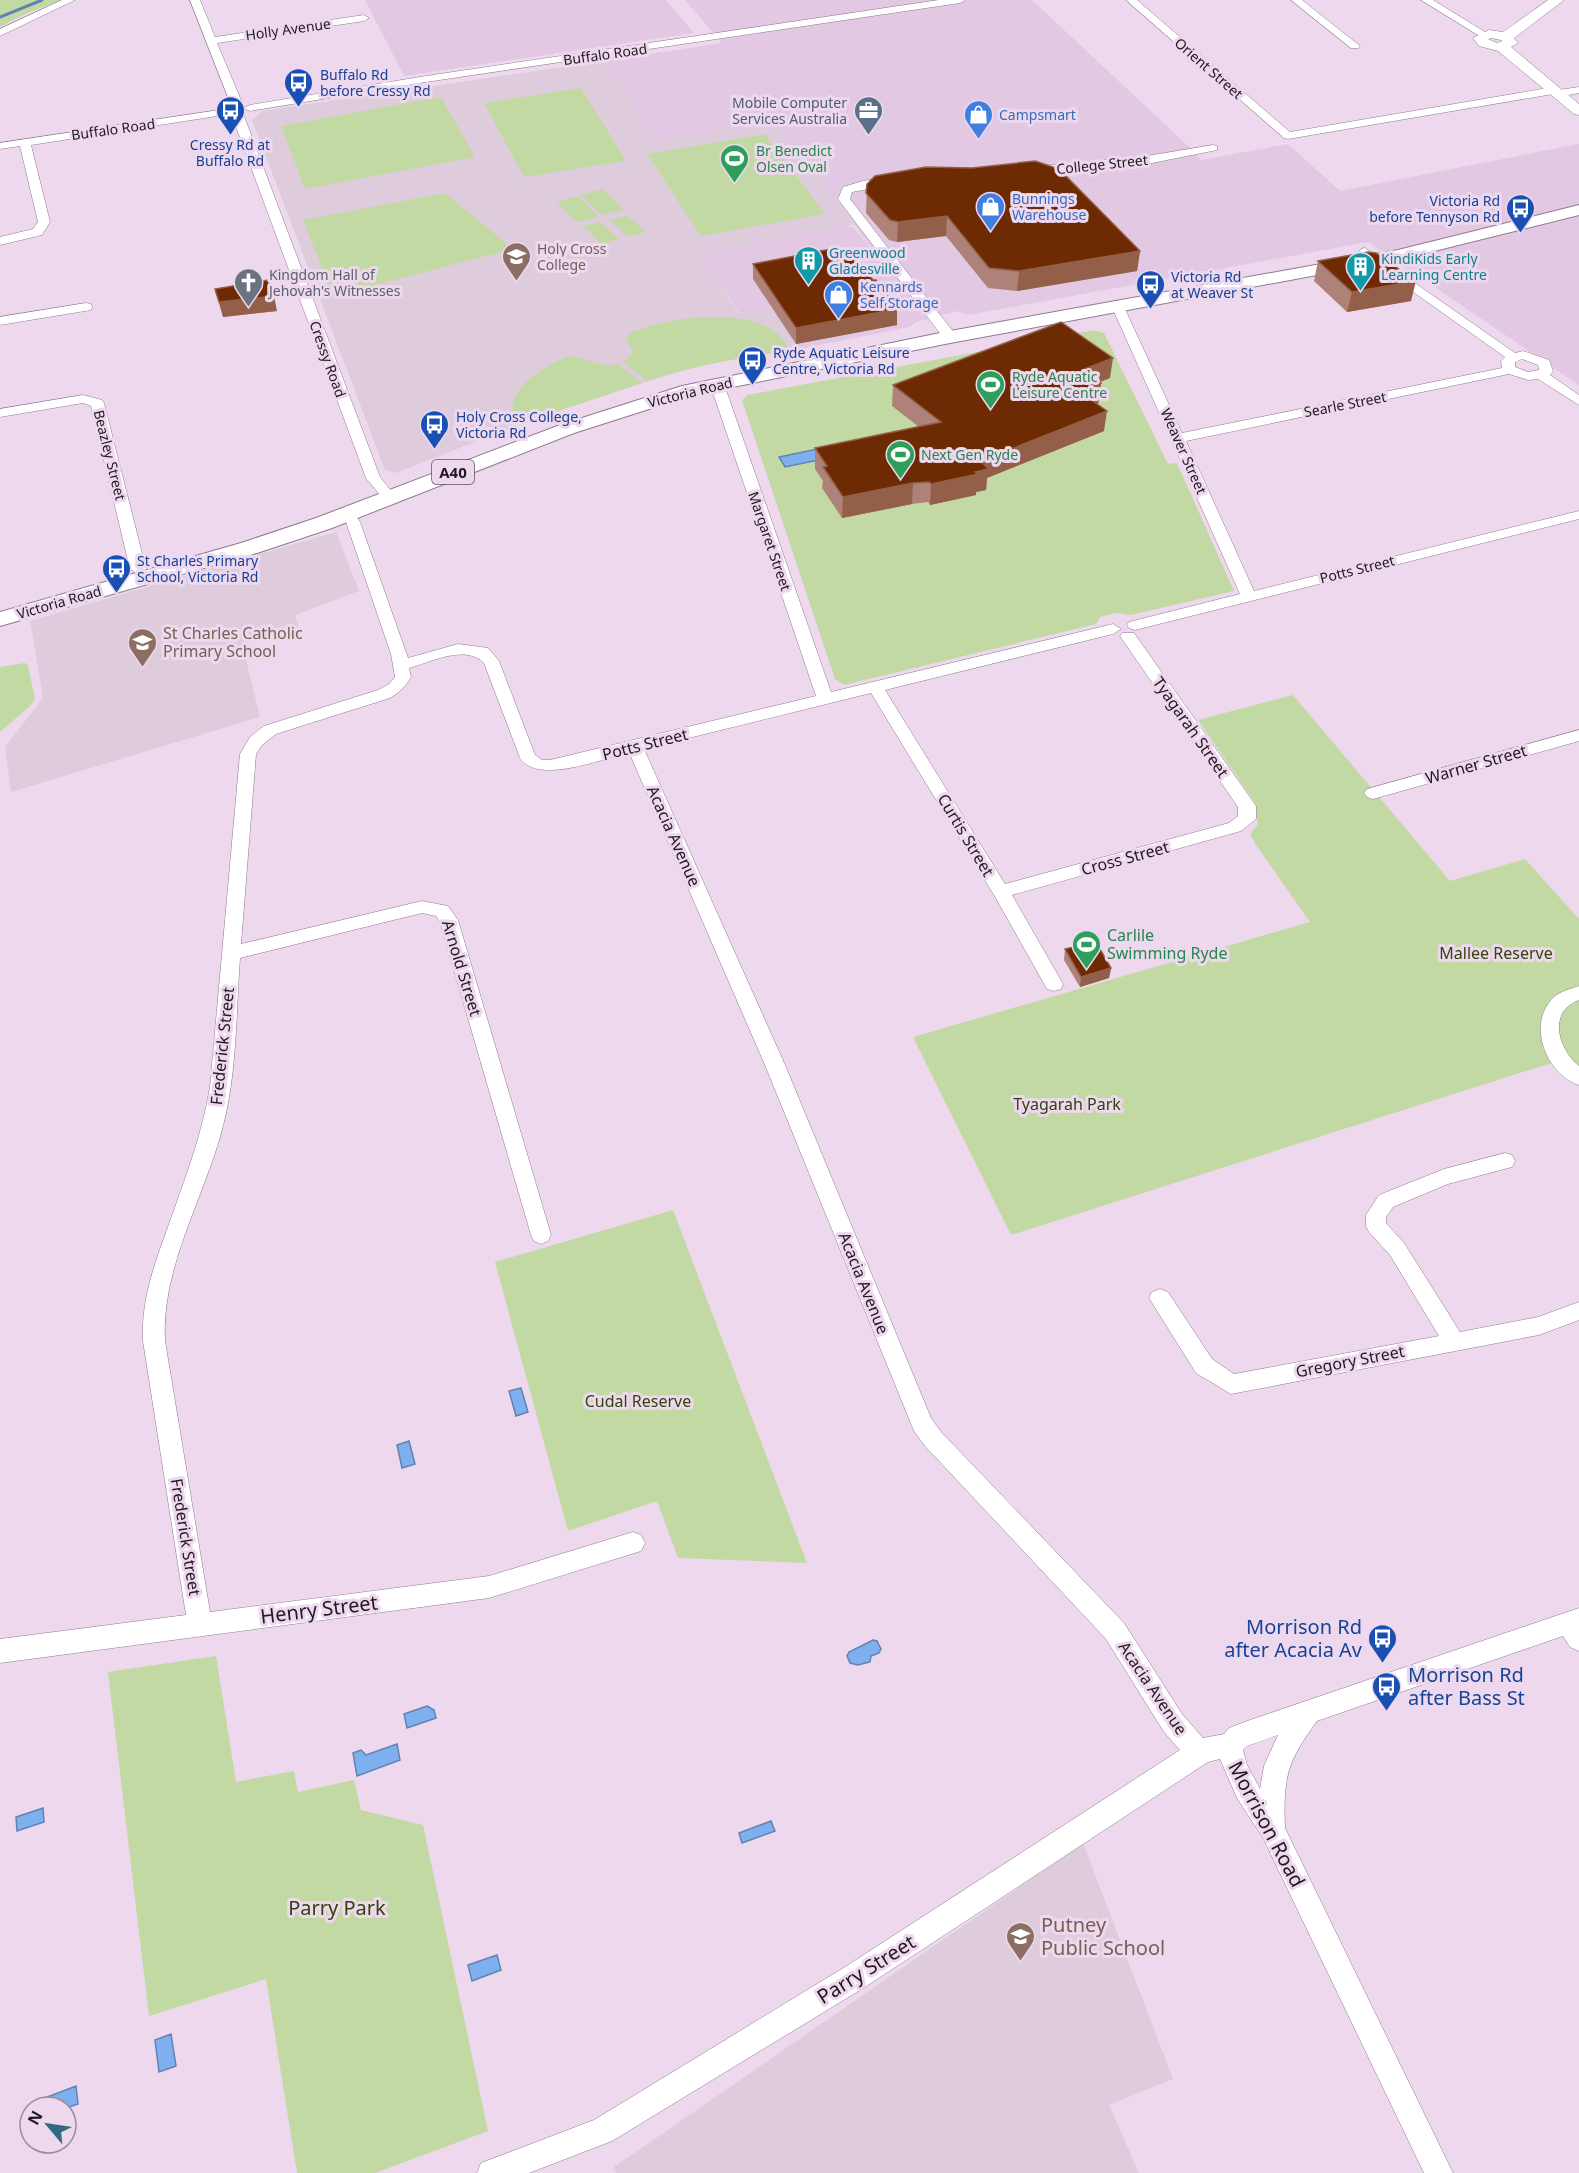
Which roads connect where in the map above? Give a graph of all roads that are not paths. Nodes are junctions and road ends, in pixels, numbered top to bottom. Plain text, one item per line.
1 (70, 0) edge
2 (195, 0) edge
3 (960, 0) edge
4 (1131, 0) edge
5 (1296, 0) edge
6 (1426, 0) edge
7 (1557, 0) edge
8 (364, 18) dead end
9 (0, 33) edge
10 (1485, 35) joint
11 (213, 40) junction
12 (1504, 42) junction
13 (1355, 46) dead end
14 (1579, 90) edge
15 (1556, 92) junction
16 (234, 111) junction
17 (1579, 111) edge
18 (25, 142) junction
19 (0, 146) edge
20 (1214, 148) dead end
21 (1024, 171) edge
22 (906, 178) edge
23 (1579, 203) edge
24 (1579, 210) edge
25 (0, 241) edge
26 (1369, 256) junction
27 (86, 307) dead end
28 (1118, 307) junction
29 (0, 321) edge
30 (947, 333) junction
31 (1512, 363) junction
32 (1541, 375) junction
33 (717, 384) junction
34 (1579, 401) edge
35 (0, 413) edge
36 (1178, 438) junction
37 (385, 493) junction
38 (348, 515) junction
39 (1579, 515) edge
40 (138, 569) junction
41 (1249, 596) junction
42 (0, 607) edge
43 (0, 619) edge
44 (1125, 630) junction
45 (402, 665) junction
46 (875, 687) junction
47 (825, 699) junction
48 (1579, 735) edge
49 (635, 746) junction
50 (1373, 793) dead end
51 (1247, 819) joint
52 (1001, 892) junction
53 (231, 953) junction
54 (1054, 984) dead end
55 (1579, 993) edge
56 (1579, 1077) edge
57 (1505, 1161) dead end
58 (542, 1235) dead end
59 (1160, 1298) dead end
60 (1579, 1311) edge
61 (1453, 1341) junction
62 (633, 1543) dead end
63 (200, 1625) junction
64 (1576, 1627) edge
65 (0, 1652) edge
66 (1309, 1712) junction
67 (1229, 1746) junction
68 (1199, 1753) junction
69 (1272, 1829) junction
70 (491, 2173) edge
71 (1439, 2173) edge

1 - 9 street
2 - 11 street, Cressy Road
3 - 16 street, Buffalo Road
4 - 15 street, Orient Street
5 - 13 street
6 - 10 street
7 - 12 main road
8 - 11 street, Holly Avenue
10 - 12 main road
11 - 16 street, Cressy Road
12 - 15 main road
14 - 15 street
15 - 17 main road
16 - 18 street, Buffalo Road
16 - 37 street, Cressy Road
18 - 19 street, Buffalo Road
18 - 25 street
20 - 21 street, College Street
22 - 30 street
23 - 26 highway, Victoria Road / A40
24 - 26 highway, Victoria Road / A40
26 - 28 highway, Victoria Road / A40
26 - 30 highway, Victoria Road / A40
26 - 31 street
27 - 29 street
28 - 30 highway, Victoria Road / A40
28 - 36 street, Weaver Street
30 - 33 highway, Victoria Road / A40
30 - 37 highway, Victoria Road / A40
31 - 32 street
31 - 32 street
31 - 36 street, Searle Street
32 - 34 street
33 - 37 highway, Victoria Road / A40
33 - 47 street, Margaret Street
35 - 40 street, Beazley Street
36 - 41 street, Weaver Street
37 - 38 highway, Victoria Road / A40
37 - 40 highway, Victoria Road / A40
38 - 43 highway, Victoria Road / A40
38 - 45 street
39 - 41 street, Potts Street
40 - 42 highway, Victoria Road / A40
41 - 44 street, Potts Street
44 - 46 street, Potts Street
44 - 51 street, Tyagarah Street
45 - 49 street, Potts Street
45 - 53 street, Frederick Street
46 - 47 street, Potts Street
46 - 52 street, Curtis Street
47 - 49 street, Potts Street
48 - 50 street, Warner Street
49 - 68 street, Acacia Avenue
51 - 52 street, Cross Street
52 - 54 street, Curtis Street
53 - 58 street, Arnold Street
53 - 63 street, Frederick Street
55 - 56 street
57 - 61 street
59 - 61 street, Gregory Street
60 - 61 street, Gregory Street
62 - 63 street, Henry Street
63 - 65 street, Henry Street
64 - 66 street, Morrison Road
66 - 67 street, Morrison Road
66 - 69 street
67 - 68 street, Parry Street
67 - 69 street, Morrison Road
68 - 70 street, Parry Street
69 - 71 street, Morrison Road

